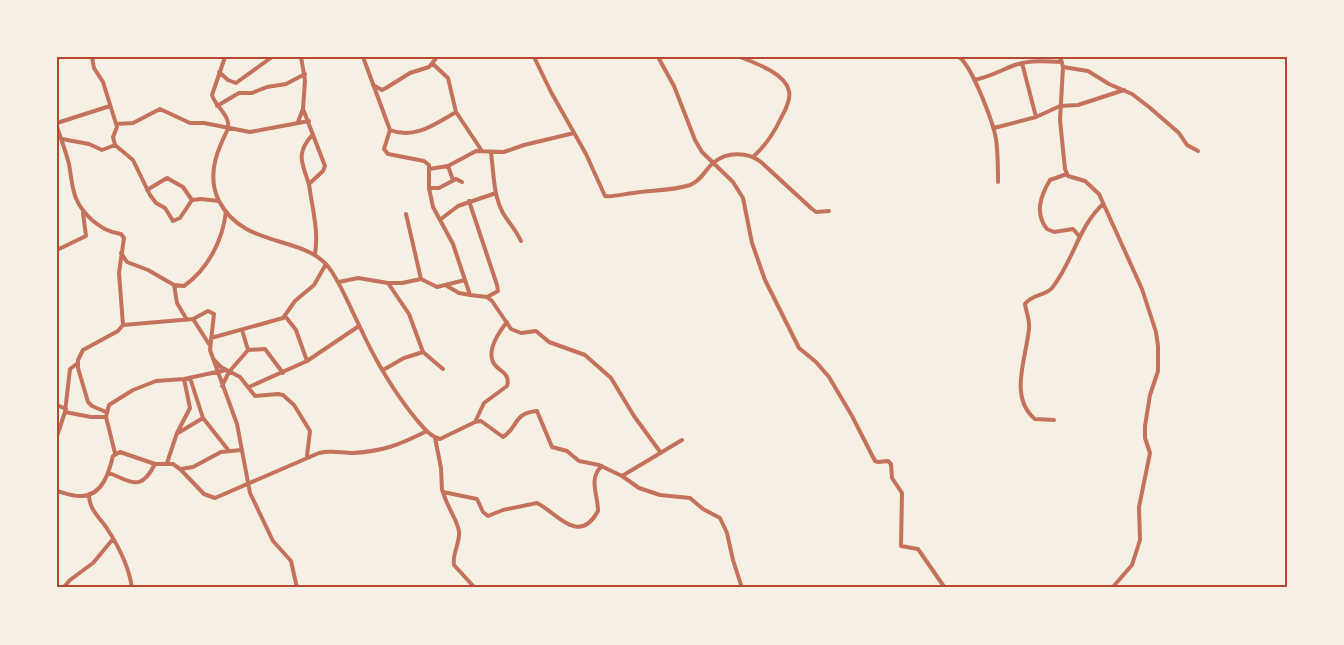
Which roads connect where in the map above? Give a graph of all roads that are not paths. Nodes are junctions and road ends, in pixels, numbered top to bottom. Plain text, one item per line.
1 (92, 57) edge
2 (225, 57) edge
3 (272, 57) edge
4 (301, 57) edge
5 (363, 57) edge
6 (437, 57) edge
7 (534, 57) edge
8 (658, 57) edge
9 (740, 57) edge
10 (959, 57) edge
11 (1060, 57) edge
12 (1022, 63) junction
13 (433, 64) junction
14 (1063, 65) junction
15 (219, 72) junction
16 (305, 74) junction
17 (974, 80) junction
18 (372, 84) junction
19 (382, 90) junction
20 (1124, 90) junction
21 (375, 95) junction
22 (110, 106) junction
23 (217, 106) junction
24 (1060, 106) junction
25 (303, 109) junction
26 (456, 112) junction
27 (1036, 117) junction
28 (309, 121) junction
29 (298, 122) junction
30 (116, 124) junction
31 (57, 125) edge
32 (228, 128) junction
33 (994, 128) junction
34 (390, 130) junction
35 (314, 133) junction
36 (574, 133) junction
37 (61, 139) junction
38 (115, 146) junction
39 (482, 151) junction
40 (1198, 152) dead end
41 (491, 153) junction
42 (754, 156) junction
43 (714, 163) junction
44 (448, 166) junction
45 (429, 169) junction
46 (1067, 174) junction
47 (453, 180) junction
48 (462, 182) dead end
49 (998, 182) dead end
50 (309, 184) junction
51 (429, 188) junction
52 (147, 190) junction
53 (495, 193) junction
54 (192, 200) junction
55 (219, 201) junction
56 (469, 201) junction
57 (1103, 204) junction
58 (226, 211) junction
59 (829, 211) dead end
60 (83, 212) junction
61 (406, 214) dead end
62 (441, 219) junction
63 (1080, 237) junction
64 (520, 241) dead end
65 (57, 250) edge
66 (121, 253) junction
67 (315, 254) junction
68 (327, 264) junction
69 (421, 279) junction
70 (465, 280) junction
71 (339, 282) junction
72 (388, 283) junction
73 (174, 285) junction
74 (447, 285) junction
75 (470, 295) junction
76 (487, 297) junction
77 (285, 316) junction
78 (190, 320) junction
79 (507, 322) junction
80 (123, 324) junction
81 (359, 326) junction
82 (242, 330) junction
83 (211, 338) junction
84 (209, 344) junction
85 (248, 350) junction
86 (423, 352) junction
87 (212, 358) junction
88 (307, 360) junction
89 (78, 363) junction
90 (443, 369) dead end
91 (383, 370) junction
92 (227, 371) junction
93 (216, 372) junction
94 (283, 373) junction
95 (190, 378) junction
96 (184, 379) junction
97 (221, 387) junction
98 (249, 387) junction
99 (57, 405) edge
100 (66, 411) junction
101 (478, 413) junction
102 (106, 415) junction
103 (203, 418) junction
104 (1054, 420) dead end
105 (481, 421) junction
106 (475, 422) junction
107 (427, 430) junction
108 (177, 434) junction
109 (57, 436) edge
110 (435, 438) junction
111 (682, 440) dead end
112 (241, 450) junction
113 (229, 451) junction
114 (115, 453) junction
115 (661, 453) junction
116 (307, 457) junction
117 (167, 463) junction
118 (591, 463) junction
119 (155, 464) junction
120 (602, 466) junction
121 (180, 469) junction
122 (596, 471) junction
123 (109, 473) junction
124 (622, 476) junction
125 (247, 483) junction
126 (57, 491) edge
127 (443, 492) junction
128 (89, 494) junction
129 (113, 538) junction
130 (63, 588) edge
131 (132, 588) edge
132 (297, 588) edge
133 (475, 588) edge
134 (742, 588) edge
135 (945, 588) edge
136 (1112, 588) edge

1 - 22 street
2 - 15 street
3 - 15 street
4 - 16 street
5 - 18 street
6 - 13 street
7 - 36 street
8 - 43 street
9 - 42 street
10 - 17 street
11 - 14 street
12 - 14 street
12 - 17 street
12 - 27 street
13 - 19 street
13 - 26 street
14 - 20 street
14 - 24 street
15 - 23 street
16 - 23 street
16 - 25 street
17 - 33 street
18 - 19 street
18 - 21 street
19 - 21 street
20 - 24 street
20 - 40 street
21 - 34 street
22 - 30 street
22 - 31 street
23 - 32 street
24 - 27 street
24 - 46 street
25 - 28 street
25 - 29 street
26 - 34 street
26 - 39 street
27 - 33 street
28 - 29 street
28 - 35 street
29 - 32 street
30 - 32 street
30 - 38 street
31 - 37 street
32 - 55 street
33 - 49 street
34 - 45 street
35 - 50 street
35 - 50 street
36 - 41 street
36 - 43 street
37 - 38 street
37 - 60 street
38 - 52 street
39 - 41 street
39 - 44 street
41 - 53 street
42 - 43 street
42 - 59 street
43 - 135 street
44 - 45 street
44 - 47 street
45 - 51 street
46 - 57 street
46 - 63 street
47 - 48 street
47 - 51 street
50 - 67 street
51 - 62 street
52 - 54 street
52 - 54 street
53 - 56 street
53 - 64 street
54 - 55 street
55 - 58 street
56 - 62 street
56 - 76 street
57 - 63 street
57 - 136 street
58 - 67 street
58 - 73 street
60 - 65 street
60 - 66 street
61 - 69 street
62 - 70 street
63 - 104 street
66 - 73 street
66 - 80 street
67 - 68 street
68 - 71 street
68 - 77 street
69 - 72 street
69 - 74 street
70 - 74 street
70 - 75 street
71 - 72 street
71 - 81 street
72 - 86 street
73 - 78 street
74 - 75 street
75 - 76 street
76 - 79 street
77 - 82 street
77 - 88 street
78 - 80 street
78 - 83 street
78 - 84 street
79 - 101 street
79 - 115 street
80 - 89 street
81 - 88 street
81 - 91 street
82 - 83 street
82 - 85 street
83 - 84 street
84 - 87 street
85 - 92 street
85 - 94 street
86 - 90 street
86 - 91 street
87 - 92 street
87 - 93 street
88 - 94 street
89 - 100 street
89 - 102 street
91 - 107 street
92 - 93 street
92 - 97 street
92 - 98 street
93 - 95 street
93 - 97 street
94 - 98 street
95 - 96 street
95 - 103 street
96 - 102 street
96 - 108 street
97 - 112 street
98 - 116 street
99 - 100 street
100 - 102 street
100 - 109 street
101 - 105 street
101 - 106 street
102 - 114 street
103 - 108 street
103 - 113 street
105 - 106 street
105 - 118 street
106 - 110 street
107 - 110 street
107 - 116 street
108 - 117 street
110 - 127 street
111 - 115 street
112 - 113 street
112 - 125 street
113 - 121 street
114 - 119 street
114 - 123 street
115 - 124 street
116 - 125 street
117 - 119 street
117 - 121 street
118 - 120 street
118 - 122 street
119 - 123 street
120 - 122 street
120 - 124 street
121 - 125 street
122 - 127 street
123 - 128 street
124 - 134 street
125 - 132 street
126 - 128 street
127 - 133 street
128 - 129 street
129 - 130 street
129 - 131 street

